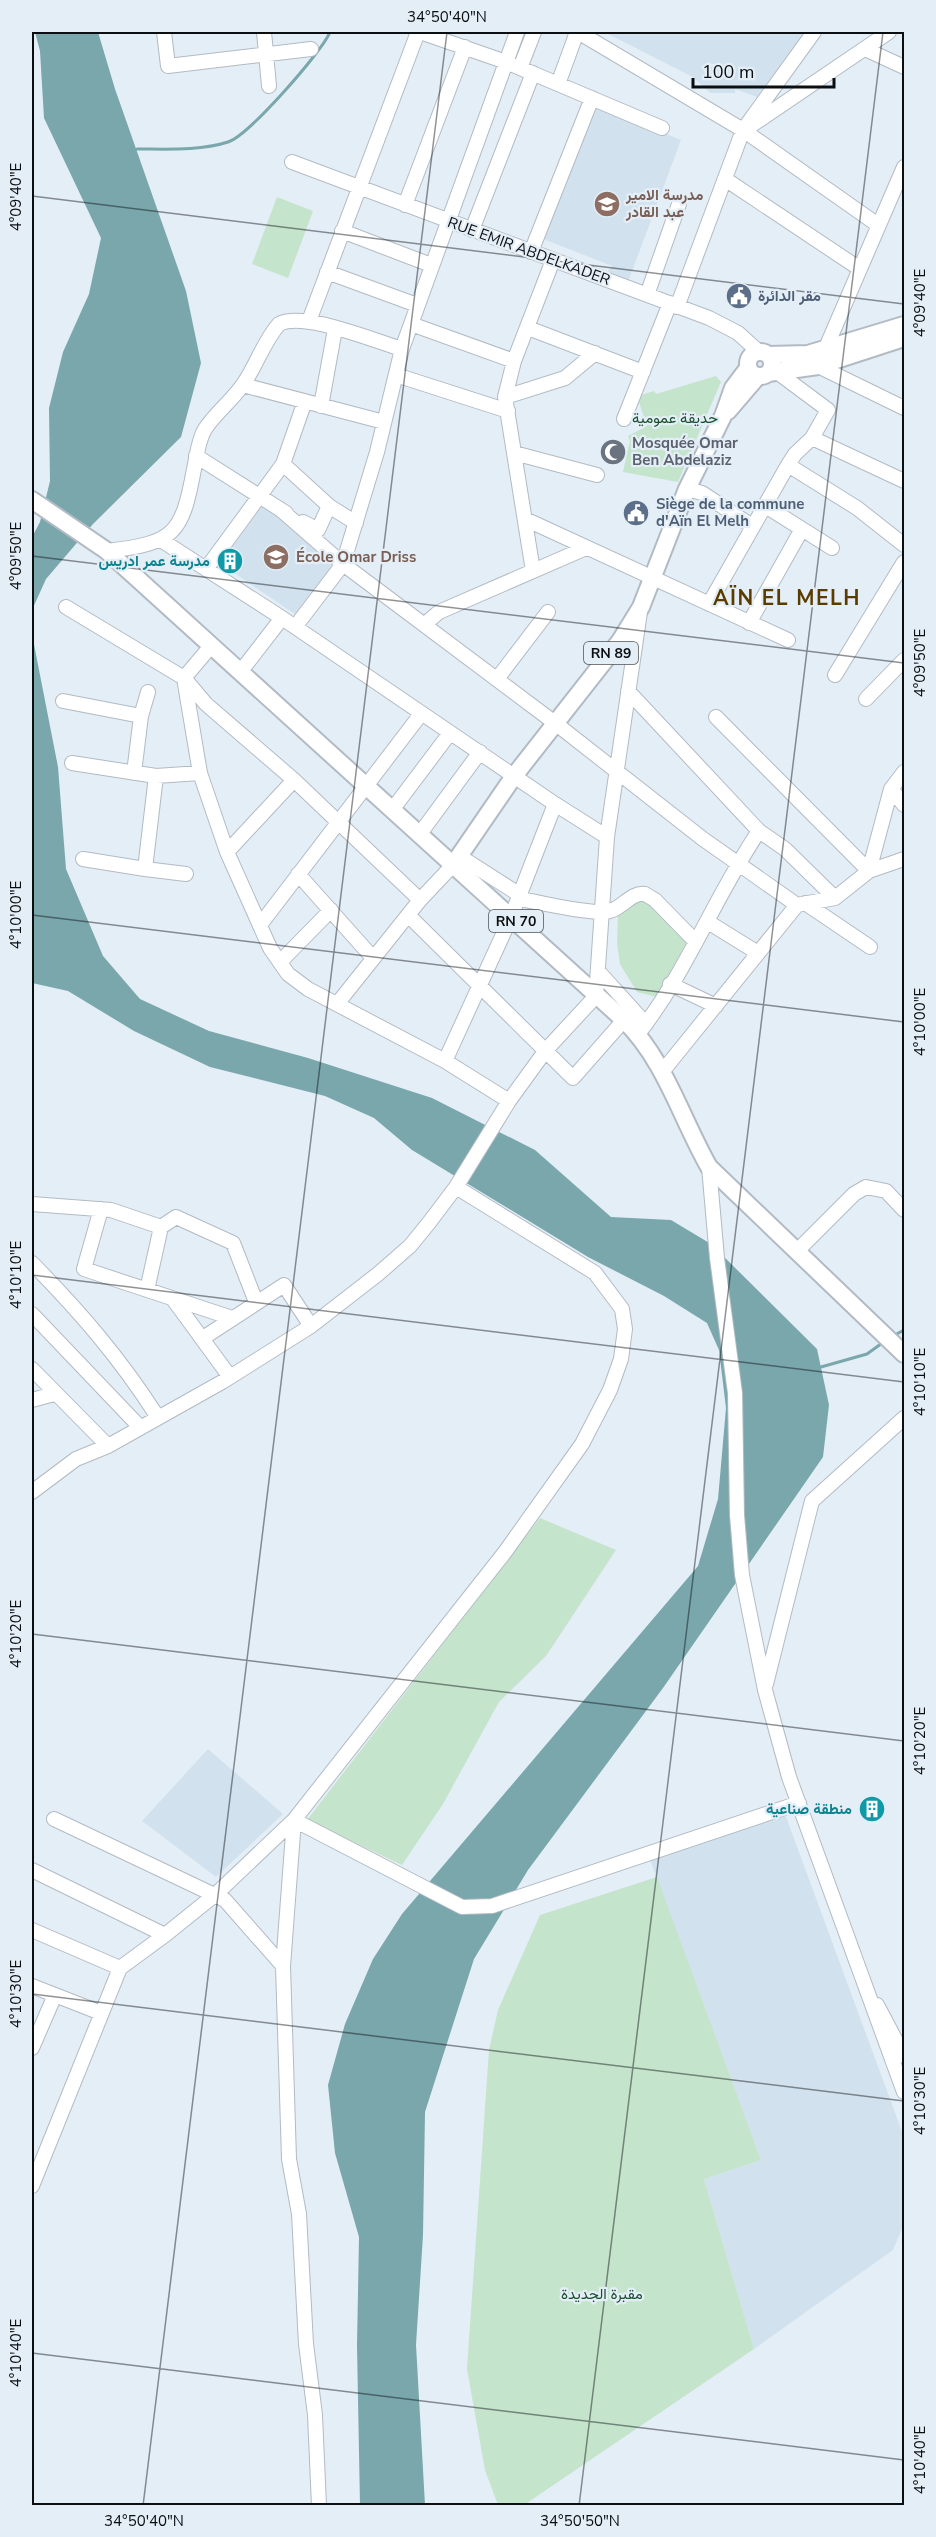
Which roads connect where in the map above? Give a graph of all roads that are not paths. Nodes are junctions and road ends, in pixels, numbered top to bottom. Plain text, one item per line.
1 (164, 32) edge
2 (264, 32) edge
3 (419, 32) edge
4 (517, 32) edge
5 (534, 32) edge
6 (578, 32) edge
7 (814, 32) edge
8 (889, 32) edge
9 (465, 48) junction
10 (311, 49) dead end
11 (865, 49) junction
12 (266, 54) junction
13 (506, 62) junction
14 (904, 67) edge
15 (527, 70) junction
16 (558, 84) junction
17 (269, 86) dead end
18 (592, 98) junction
19 (662, 128) dead end
20 (743, 130) junction
21 (292, 162) dead end
22 (904, 167) edge
23 (725, 179) junction
24 (358, 187) junction
25 (679, 204) dead end
26 (405, 205) junction
27 (449, 221) junction
28 (878, 225) junction
29 (472, 230) junction
30 (342, 231) junction
31 (531, 252) junction
32 (553, 260) junction
33 (431, 265) junction
34 (860, 269) junction
35 (327, 272) junction
36 (647, 295) junction
37 (417, 304) junction
38 (674, 305) junction
39 (309, 321) junction
40 (411, 324) junction
41 (904, 325) edge
42 (528, 328) junction
43 (335, 329) junction
44 (904, 338) edge
45 (402, 349) junction
46 (825, 350) junction
47 (595, 353) junction
48 (764, 353) junction
49 (514, 361) junction
50 (818, 366) junction
51 (643, 372) junction
52 (763, 372) junction
53 (396, 375) junction
54 (243, 385) junction
55 (505, 397) junction
56 (305, 401) junction
57 (321, 406) junction
58 (904, 408) edge
59 (508, 411) junction
60 (624, 419) dead end
61 (384, 422) junction
62 (812, 438) junction
63 (514, 453) junction
64 (196, 456) junction
65 (283, 464) junction
66 (788, 465) junction
67 (597, 475) dead end
68 (904, 481) edge
69 (687, 489) junction
70 (257, 496) junction
71 (35, 501) edge
72 (764, 505) junction
73 (329, 506) junction
74 (280, 509) junction
75 (525, 519) junction
76 (356, 523) junction
77 (752, 526) junction
78 (802, 529) junction
79 (161, 540) junction
80 (904, 544) edge
81 (586, 548) junction
82 (832, 548) dead end
83 (104, 549) junction
84 (904, 562) edge
85 (344, 564) junction
86 (206, 569) junction
87 (533, 571) junction
88 (651, 578) junction
89 (709, 604) junction
90 (66, 607) dead end
91 (641, 607) junction
92 (548, 612) dead end
93 (282, 618) junction
94 (749, 623) junction
95 (425, 624) junction
96 (295, 627) junction
97 (788, 640) dead end
98 (211, 646) junction
99 (904, 660) edge
100 (241, 671) junction
101 (835, 675) dead end
102 (184, 678) junction
103 (497, 679) junction
104 (628, 690) junction
105 (148, 692) dead end
106 (866, 699) dead end
107 (63, 701) dead end
108 (421, 714) junction
109 (141, 716) junction
110 (716, 717) dead end
111 (555, 723) junction
112 (450, 733) junction
113 (480, 752) junction
114 (72, 762) dead end
115 (617, 771) junction
116 (200, 772) junction
117 (904, 772) edge
118 (134, 773) junction
119 (156, 776) junction
120 (514, 776) junction
121 (294, 780) junction
122 (365, 786) junction
123 (891, 789) junction
124 (555, 804) junction
125 (904, 805) edge
126 (392, 810) junction
127 (338, 821) junction
128 (759, 831) junction
129 (419, 835) junction
130 (607, 837) junction
131 (227, 852) junction
132 (83, 859) dead end
133 (904, 859) edge
134 (456, 860) junction
135 (737, 863) junction
136 (145, 869) junction
137 (869, 871) junction
138 (186, 874) dead end
139 (298, 874) junction
140 (519, 897) junction
141 (835, 898) junction
142 (420, 900) junction
143 (801, 904) junction
144 (331, 910) junction
145 (603, 912) junction
146 (408, 915) junction
147 (511, 917) junction
148 (708, 922) junction
149 (260, 925) junction
150 (696, 942) junction
151 (870, 948) dead end
152 (758, 953) junction
153 (373, 958) junction
154 (280, 962) junction
155 (598, 971) junction
156 (670, 984) junction
157 (479, 986) junction
158 (596, 996) junction
159 (337, 1004) junction
160 (716, 1006) junction
161 (624, 1020) junction
162 (642, 1029) junction
163 (546, 1050) junction
164 (445, 1061) junction
165 (662, 1072) junction
166 (509, 1101) junction
167 (710, 1167) junction
168 (458, 1184) junction
169 (32, 1204) edge
170 (100, 1209) junction
171 (904, 1210) edge
172 (161, 1227) junction
173 (797, 1251) junction
174 (32, 1263) edge
175 (147, 1290) junction
176 (172, 1298) junction
177 (256, 1302) junction
178 (32, 1314) edge
179 (232, 1318) junction
180 (311, 1326) junction
181 (203, 1338) junction
182 (904, 1354) edge
183 (32, 1369) edge
184 (230, 1377) junction
185 (54, 1394) junction
186 (32, 1400) edge
187 (157, 1416) junction
188 (904, 1418) edge
189 (139, 1426) junction
190 (108, 1446) junction
191 (50, 1476) junction
192 (32, 1481) edge
193 (32, 1492) edge
194 (765, 1690) junction
195 (799, 1803) junction
196 (54, 1819) dead end
197 (294, 1820) junction
198 (32, 1870) edge
199 (216, 1894) junction
200 (32, 1930) edge
201 (165, 1935) junction
202 (283, 1966) junction
203 (120, 1968) junction
204 (32, 1986) edge
205 (866, 1989) junction
206 (55, 1995) junction
207 (101, 2013) junction
208 (33, 2041) edge
209 (904, 2056) edge
210 (904, 2092) edge
211 (38, 2151) edge
212 (32, 2186) edge
213 (319, 2505) edge

1 - 12 street
2 - 12 street
3 - 9 street
3 - 24 street
4 - 13 street
5 - 15 street
6 - 16 street
6 - 20 street
7 - 20 street
8 - 11 street
9 - 13 street
9 - 26 street
10 - 12 street
11 - 14 street
11 - 20 street
12 - 17 street
13 - 15 street
13 - 27 street
15 - 16 street
15 - 29 street
16 - 18 street
18 - 19 street
18 - 31 street
20 - 23 street
20 - 28 street
21 - 24 street, RUE EMIR ABDELKADER
22 - 28 street
23 - 34 street
23 - 38 street
24 - 26 street, RUE EMIR ABDELKADER
24 - 30 street
25 - 36 street
26 - 27 street, RUE EMIR ABDELKADER
27 - 29 street, RUE EMIR ABDELKADER
27 - 33 street
28 - 34 street
29 - 31 street, RUE EMIR ABDELKADER
30 - 33 street
30 - 35 street
31 - 32 street, RUE EMIR ABDELKADER
32 - 36 street, RUE EMIR ABDELKADER
32 - 42 street
33 - 37 street
34 - 46 street
35 - 37 street
35 - 39 street
36 - 38 street, RUE EMIR ABDELKADER
37 - 40 street
38 - 48 street, RUE EMIR ABDELKADER
38 - 51 street
39 - 43 street
39 - 54 street
40 - 45 street
40 - 49 street
41 - 46 main road
42 - 47 street
42 - 49 street
43 - 45 street
43 - 57 street
44 - 50 main road
45 - 53 street
46 - 48 main road
46 - 50 street
47 - 51 street
47 - 55 street
48 - 52 main road
49 - 55 street
50 - 52 main road
50 - 58 street
51 - 60 street
52 - 62 street
52 - 69 main road, RN 89
53 - 59 street
53 - 61 street
54 - 56 street
54 - 64 street
55 - 59 street
56 - 57 street
56 - 65 street
57 - 61 street
59 - 63 street
61 - 76 street
62 - 66 street
62 - 68 street
63 - 67 street
63 - 75 street
64 - 70 street
64 - 79 street
65 - 70 street
65 - 73 street
66 - 72 street
66 - 80 street
69 - 77 street
69 - 88 main road, RN 89
70 - 74 street
70 - 86 street
71 - 83 main road, RN 70
72 - 77 street
72 - 78 street
73 - 74 street
73 - 76 street
74 - 85 street
75 - 81 street
75 - 87 street
76 - 85 street
77 - 89 street
78 - 82 street
78 - 94 street
79 - 83 street
79 - 86 street
81 - 87 street
81 - 88 street
83 - 98 main road, RN 70
84 - 101 street
85 - 95 street
85 - 96 street
86 - 93 street
87 - 95 street
88 - 89 street
88 - 91 main road, RN 89
89 - 94 street
90 - 102 street
91 - 104 street
91 - 111 main road, RN 89
92 - 103 street
93 - 96 street
93 - 100 street
94 - 97 street
95 - 103 street
96 - 108 street
98 - 100 main road, RN 70
98 - 102 street
99 - 106 street
100 - 122 main road, RN 70
102 - 116 street
102 - 121 street
103 - 111 street
104 - 115 street
104 - 128 street
105 - 109 street
107 - 109 street
108 - 112 street
108 - 122 street
109 - 118 street
110 - 137 street
111 - 115 street
111 - 120 main road, RN 89
112 - 113 street
112 - 126 street
113 - 120 street
113 - 129 street
114 - 118 street
115 - 130 street
115 - 135 street
116 - 119 street
116 - 131 street
117 - 123 street
118 - 119 street
119 - 136 street
120 - 124 street
120 - 134 main road, RN 89
121 - 127 street
121 - 131 street
122 - 126 main road, RN 70
122 - 127 street
123 - 125 street
123 - 137 street
124 - 130 street
124 - 140 street
126 - 129 main road, RN 70
127 - 139 street
127 - 142 street
128 - 135 street
128 - 141 street
129 - 134 main road, RN 70
130 - 145 street
131 - 149 street
132 - 136 street
133 - 137 street
134 - 140 street
134 - 142 street
134 - 147 main road, RN 70
135 - 143 street
135 - 148 street
136 - 138 street
137 - 141 street
139 - 144 street
139 - 149 street
140 - 145 street
140 - 147 street
141 - 143 street
142 - 146 street
143 - 151 street
143 - 152 street
144 - 153 street
144 - 154 street
145 - 150 street
145 - 155 street
146 - 153 street
146 - 157 street
147 - 157 street
147 - 158 main road, RN 70
148 - 150 street
148 - 152 street
149 - 154 street
150 - 156 street
152 - 160 street
153 - 159 street
154 - 159 street
155 - 158 street
155 - 162 street
156 - 160 street
156 - 162 street
157 - 163 street
157 - 164 street
158 - 161 main road, RN 70
158 - 163 street
159 - 164 street
160 - 165 street
161 - 162 main road, RN 70
161 - 163 street
162 - 165 main road, RN 70
163 - 166 street
164 - 166 street
165 - 167 main road, RN 70
166 - 168 street
167 - 173 main road, RN 70
167 - 194 street
168 - 180 street
168 - 197 street
169 - 170 street
170 - 172 street
170 - 175 street
171 - 173 street
172 - 175 street
172 - 177 street
173 - 182 main road, RN 70
174 - 187 street
175 - 176 street
176 - 179 street
176 - 181 street
177 - 179 street
177 - 180 street
178 - 189 street
179 - 181 street
180 - 184 street
181 - 184 street
183 - 185 street
184 - 187 street
185 - 186 street
185 - 190 street
187 - 189 street
188 - 194 street
189 - 190 street
190 - 191 street
191 - 192 street
191 - 193 street
194 - 195 street
195 - 197 street
195 - 205 street
196 - 199 street
197 - 199 street
197 - 202 street
198 - 201 street
199 - 201 street
199 - 202 street
200 - 203 street
201 - 203 street
202 - 213 street
203 - 207 street
204 - 206 street
205 - 209 street
205 - 210 street
206 - 207 street
206 - 208 street
207 - 211 street
211 - 212 street

